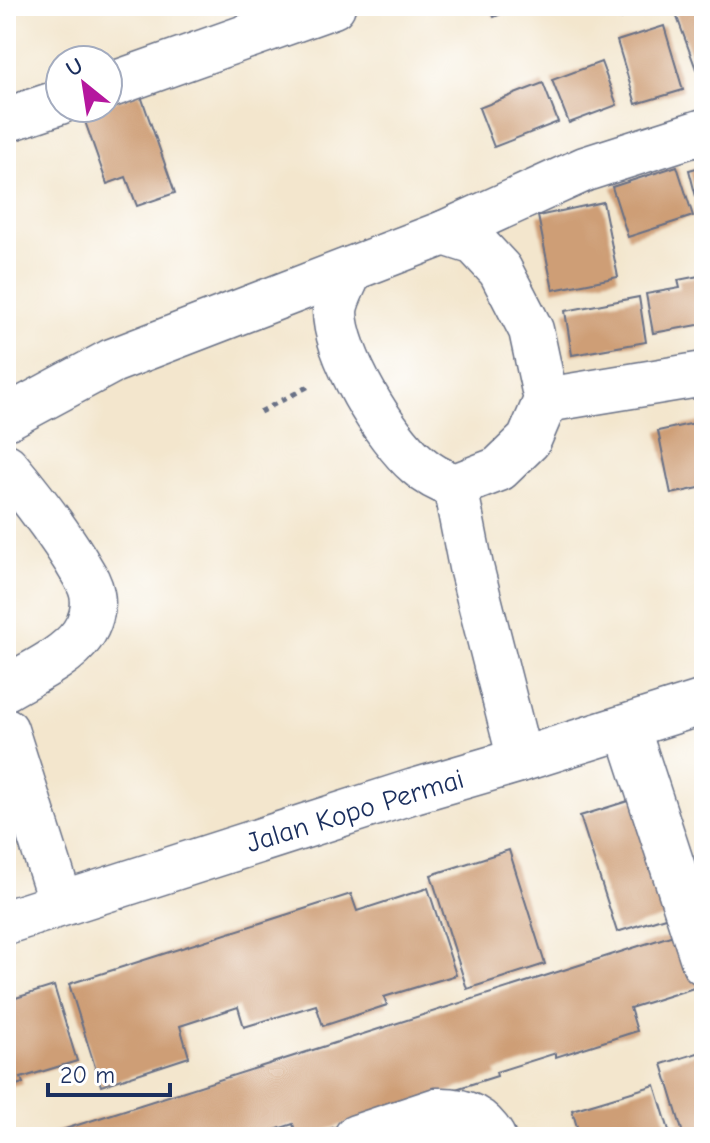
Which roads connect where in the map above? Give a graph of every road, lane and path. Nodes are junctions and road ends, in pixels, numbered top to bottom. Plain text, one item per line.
1 (333, 6) edge
2 (124, 80) edge
3 (44, 107) edge
4 (6, 120) edge
5 (704, 131) edge
6 (444, 233) junction
7 (350, 271) junction
8 (350, 367) junction
9 (704, 374) edge
10 (546, 400) junction
11 (260, 412) dead end
12 (6, 418) edge
13 (6, 466) edge
14 (455, 486) junction
15 (6, 688) edge
16 (704, 702) edge
17 (627, 727) junction
18 (6, 730) edge
19 (520, 760) junction
20 (61, 903) junction
21 (6, 922) edge
22 (704, 963) edge
23 (356, 1137) edge
24 (493, 1137) edge

1 - 2 street
3 - 4 street
5 - 6 street
6 - 7 street
6 - 10 street
7 - 8 street
7 - 12 street
8 - 11 path
8 - 14 street
9 - 10 street
10 - 14 street
13 - 15 street
14 - 19 street
16 - 17 street, Jalan Kopo Permai
17 - 19 street, Jalan Kopo Permai
17 - 22 street
18 - 20 street
19 - 20 street, Jalan Kopo Permai
20 - 21 street, Jalan Kopo Permai
23 - 24 street

